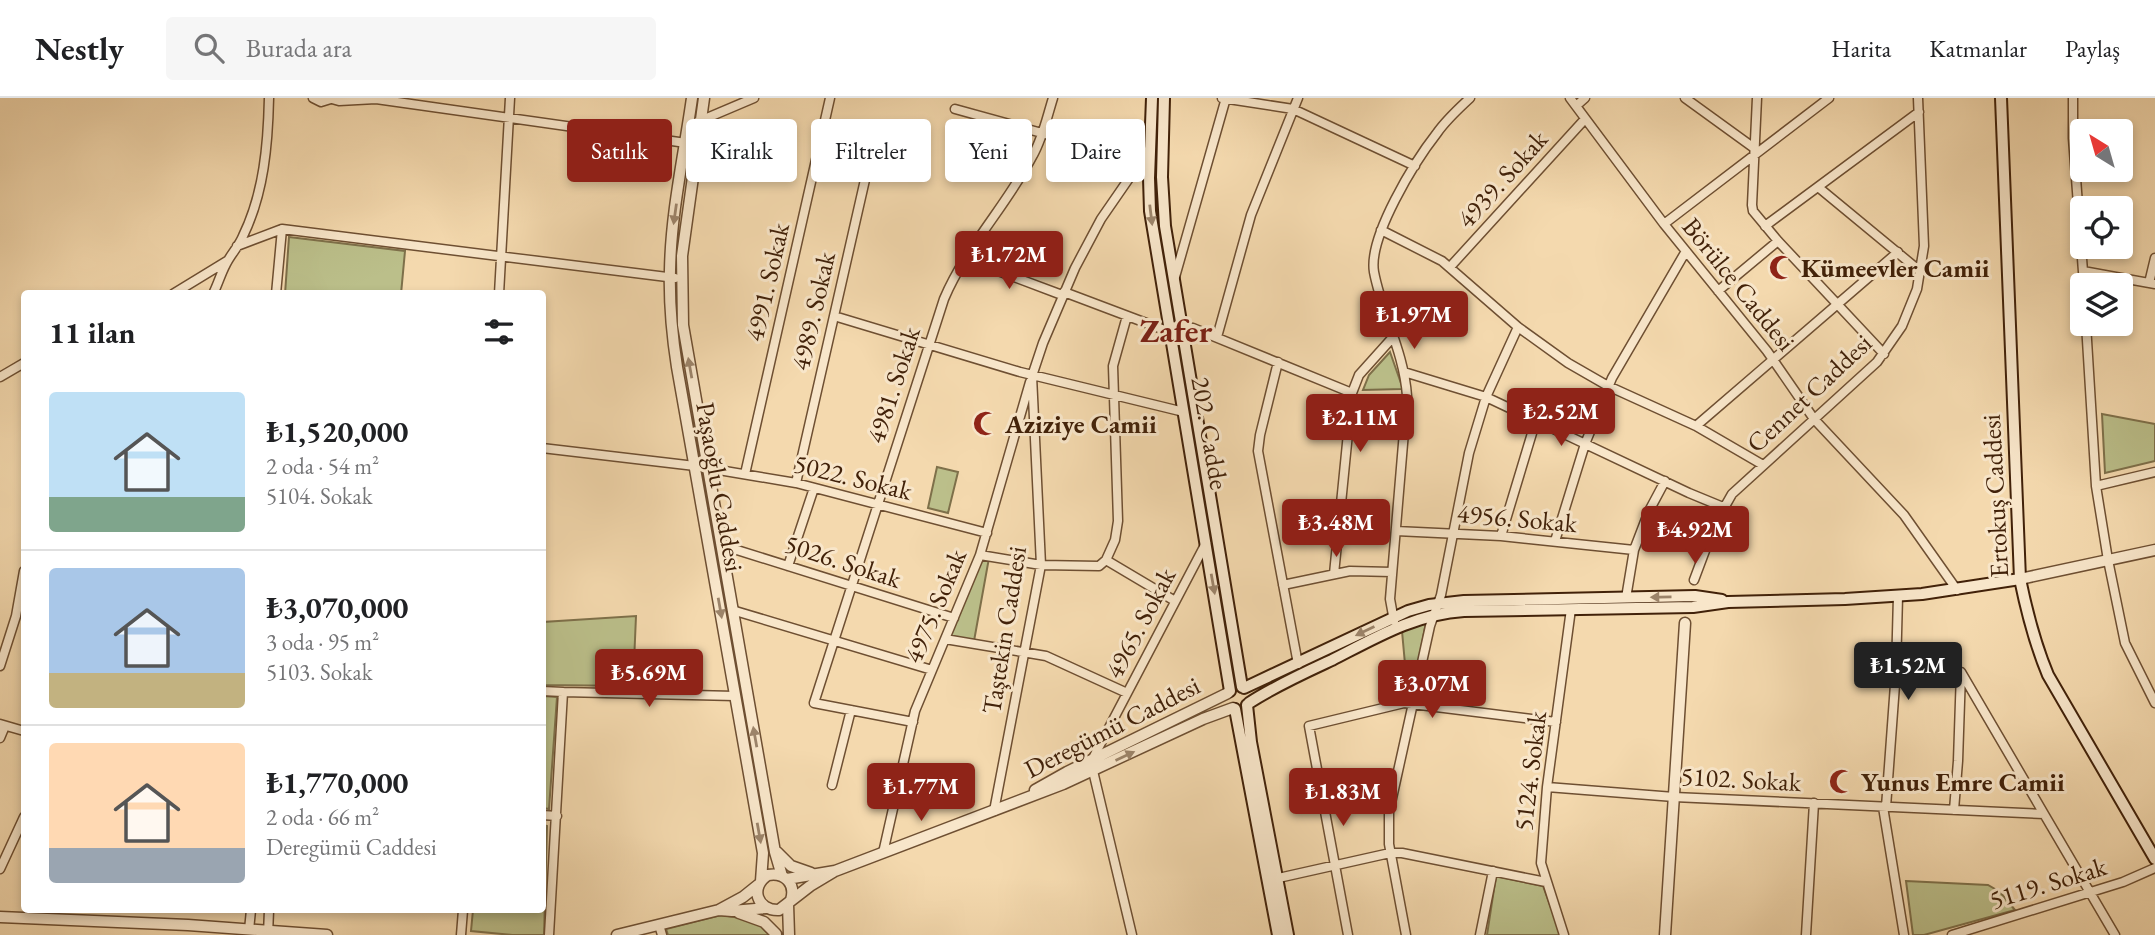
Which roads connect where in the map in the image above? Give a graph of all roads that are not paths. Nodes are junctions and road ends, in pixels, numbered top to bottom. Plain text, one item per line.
1 (269, 98) edge
2 (313, 98) edge
3 (510, 98) edge
4 (692, 98) edge
5 (704, 98) edge
6 (754, 98) edge
7 (830, 98) edge
8 (1053, 98) edge
9 (1152, 98) edge
10 (1164, 98) edge
11 (1225, 98) edge
12 (1298, 98) edge
13 (1469, 98) edge
14 (1570, 98) edge
15 (1585, 98) edge
16 (1685, 98) edge
17 (1757, 98) edge
18 (1829, 98) edge
19 (1918, 98) edge
20 (2001, 98) edge
21 (2073, 98) edge
22 (333, 99) edge
23 (374, 99) edge
24 (1576, 106) junction
25 (955, 109) dead end
26 (1293, 109) junction
27 (1919, 112) junction
28 (509, 117) junction
29 (689, 119) edge
30 (701, 119) edge
31 (706, 119) edge
32 (1586, 119) junction
33 (1043, 132) junction
34 (1046, 133) edge
35 (686, 137) edge
36 (685, 143) junction
37 (1150, 148) junction
38 (1754, 152) junction
39 (1145, 155) edge
40 (1415, 166) junction
41 (692, 182) edge
42 (864, 182) edge
43 (1126, 182) edge
44 (1818, 187) junction
45 (1664, 224) junction
46 (1765, 226) junction
47 (282, 229) junction
48 (1381, 230) junction
49 (1778, 241) junction
50 (237, 246) junction
51 (1686, 251) junction
52 (1898, 253) junction
53 (501, 257) junction
54 (2155, 258) edge
55 (967, 259) junction
56 (229, 260) junction
57 (1450, 267) junction
58 (2083, 271) joint
59 (1921, 272) junction
60 (670, 278) junction
61 (681, 279) junction
62 (1174, 280) junction
63 (2152, 284) edge
64 (180, 290) edge
65 (215, 290) edge
66 (276, 290) edge
67 (499, 290) edge
68 (1718, 291) junction
69 (1063, 293) junction
70 (1837, 304) junction
71 (834, 316) junction
72 (1127, 316) junction
73 (1182, 325) junction
74 (1518, 327) junction
75 (1170, 329) junction
76 (1394, 336) junction
77 (2088, 336) edge
78 (1217, 337) junction
79 (927, 345) junction
80 (1884, 354) junction
81 (1773, 359) junction
82 (1278, 362) junction
83 (21, 365) edge
84 (1404, 372) junction
85 (1032, 376) junction
86 (0, 377) edge
87 (1608, 386) junction
88 (1352, 393) junction
89 (1114, 394) junction
90 (1486, 397) junction
91 (1184, 412) junction
92 (1814, 419) junction
93 (1535, 421) junction
94 (1696, 426) junction
95 (1585, 444) junction
96 (546, 448) edge
97 (1763, 465) junction
98 (695, 466) junction
99 (707, 468) junction
100 (2155, 472) edge
101 (745, 474) junction
102 (1665, 481) junction
103 (796, 483) junction
104 (2096, 486) junction
105 (814, 488) junction
106 (877, 504) junction
107 (1723, 507) junction
108 (1396, 531) junction
109 (987, 533) junction
110 (1452, 533) junction
111 (1501, 536) junction
112 (1555, 541) junction
113 (1206, 543) junction
114 (721, 545) junction
115 (1634, 550) junction
116 (2155, 550) edge
117 (980, 555) junction
118 (2108, 560) junction
119 (1106, 561) junction
120 (1041, 565) junction
121 (788, 566) junction
122 (1392, 572) junction
123 (1334, 574) junction
124 (2020, 579) junction
125 (1283, 585) junction
126 (851, 586) junction
127 (21, 588) edge
128 (1957, 590) junction
129 (1898, 596) junction
130 (1626, 598) junction
131 (1175, 601) junction
132 (1689, 602) junction
133 (1438, 603) junction
134 (1571, 609) junction
135 (732, 610) junction
136 (1433, 615) junction
137 (954, 618) junction
138 (1395, 622) junction
139 (945, 639) junction
140 (834, 640) junction
141 (1024, 652) junction
142 (1298, 664) junction
143 (0, 666) edge
144 (932, 670) junction
145 (1243, 688) junction
146 (546, 691) edge
147 (563, 692) junction
148 (1229, 692) junction
149 (1127, 693) junction
150 (735, 696) junction
151 (1413, 703) junction
152 (2155, 703) edge
153 (1248, 704) junction
154 (1234, 708) junction
155 (852, 710) junction
156 (913, 722) junction
157 (1556, 722) junction
158 (3, 725) edge
159 (21, 730) edge
160 (0, 738) edge
161 (1091, 760) junction
162 (1093, 771) junction
163 (832, 785) dead end
164 (1548, 787) junction
165 (1674, 797) junction
166 (1017, 802) junction
167 (1814, 803) junction
168 (1885, 807) junction
169 (1954, 810) junction
170 (994, 811) junction
171 (2044, 814) junction
172 (546, 815) edge
173 (556, 816) junction
174 (21, 824) edge
175 (774, 849) junction
176 (883, 853) junction
177 (1390, 853) junction
178 (2155, 859) edge
179 (1335, 867) junction
180 (2155, 868) edge
181 (0, 869) edge
182 (835, 871) junction
183 (1493, 871) junction
184 (815, 874) junction
185 (784, 877) junction
186 (1272, 879) junction
187 (1546, 882) junction
188 (760, 883) junction
189 (2090, 892) junction
190 (789, 902) junction
191 (767, 908) junction
192 (719, 910) junction
193 (732, 911) junction
194 (251, 913) edge
195 (270, 913) edge
196 (463, 913) edge
197 (0, 917) edge
198 (249, 930) junction
199 (661, 930) edge
200 (268, 933) edge
201 (776, 934) edge
202 (327, 935) edge
203 (461, 935) edge
204 (549, 935) edge
205 (617, 935) edge
206 (789, 935) edge
207 (1132, 935) edge
208 (1278, 935) edge
209 (1287, 935) edge
210 (1348, 935) edge
211 (1406, 935) edge
212 (1480, 935) edge
213 (1564, 935) edge
214 (1665, 935) edge
215 (1806, 935) edge
216 (1904, 935) edge
217 (1952, 935) edge
218 (2115, 935) edge

1 - 50 street
2 - 22 street
3 - 28 street
4 - 29 street, Paşaoğlu Caddesi
5 - 30 street, Paşaoğlu Caddesi
6 - 31 street
7 - 101 street, 4991. Sokak
8 - 33 street, 4981. Sokak
9 - 37 main road, 202. Cadde
10 - 62 main road, 202. Cadde
11 - 26 street
11 - 62 street
12 - 26 street
13 - 40 street
14 - 24 street, Börülce Caddesi
15 - 24 street
16 - 38 street
17 - 38 street
18 - 38 street
19 - 27 street, Cennet Caddesi
20 - 124 main road, Ertokuş Caddesi
21 - 58 street
22 - 23 street
23 - 28 street
24 - 32 street, Börülce Caddesi
25 - 33 street
26 - 40 street
26 - 78 street
27 - 44 street
27 - 59 street, Cennet Caddesi
28 - 36 street
28 - 53 street
32 - 45 street, Börülce Caddesi
32 - 57 street, 4939. Sokak
33 - 34 street
33 - 55 street, 4981. Sokak
35 - 36 street, Paşaoğlu Caddesi
36 -> 60 street, Paşaoğlu Caddesi
37 - 39 street, Taştekin Caddesi
37 -> 75 main road, 202. Cadde
38 - 45 street
38 - 46 street
40 - 48 street
41 - 61 street, Paşaoğlu Caddesi
42 - 71 street, 4989. Sokak
43 - 69 street, Taştekin Caddesi
44 - 46 street
44 - 52 street
45 - 51 street, Börülce Caddesi
46 - 49 street
47 - 50 street
47 - 53 street
47 - 66 street
48 - 57 street
48 - 76 street
49 - 68 street
49 - 70 street
50 - 56 street
51 - 68 street, Börülce Caddesi
51 - 87 street
52 - 59 street
52 - 70 street
53 - 60 street
53 - 67 street
54 - 63 street
55 - 69 street
55 - 79 street, 4981. Sokak
56 - 64 street
56 - 65 street
57 - 74 street
58 - 63 street
59 - 80 street, Cennet Caddesi
60 - 61 street
60 - 98 street, Paşaoğlu Caddesi
99 -> 61 street, Paşaoğlu Caddesi
62 - 73 main road, 202. Cadde
68 - 81 street, Börülce Caddesi
69 - 72 street
69 - 85 street, Taştekin Caddesi
70 - 80 street
70 - 81 street
71 - 79 street
71 - 103 street, 4989. Sokak
72 - 75 street
72 - 89 street
73 - 75 street
73 - 78 street
73 - 145 main road, 202. Cadde
74 - 87 street
74 - 90 street
75 - 91 main road, 202. Cadde
76 - 84 street
76 - 88 street
77 - 104 street
78 - 82 street
79 - 85 street
79 - 106 street, 4981. Sokak
80 - 92 street, Cennet Caddesi
81 - 92 street, Börülce Caddesi
81 - 94 street
82 - 88 street
82 - 125 street
83 - 86 street
84 - 90 street
84 - 108 street
85 - 89 street
85 - 109 street, 4975. Sokak
85 - 120 street, Taştekin Caddesi
87 - 94 street
87 - 95 street
88 - 123 street
89 - 91 street
89 - 119 street
90 - 93 street
90 - 110 street
91 - 113 main road, 202. Cadde
92 - 97 street, Cennet Caddesi
92 - 128 street, Börülce Caddesi
93 - 95 street
93 - 111 street
94 - 97 street
95 - 102 street
95 - 112 street
96 - 98 street, 5022. Sokak
97 - 107 street, Cennet Caddesi
98 - 99 street, 5022. Sokak
98 -> 150 street, Paşaoğlu Caddesi
99 - 101 street, 5022. Sokak
99 - 114 street, Paşaoğlu Caddesi
100 - 104 street
101 - 103 street, 5022. Sokak
102 - 107 street
102 - 115 street
103 - 105 street, 5022. Sokak
104 - 118 street
105 - 106 street, 5022. Sokak
105 - 121 street
106 - 109 street, 5022. Sokak
106 - 126 street, 4981. Sokak
107 - 132 street, Cennet Caddesi
108 - 110 street, 4956. Sokak
108 - 122 street
109 - 117 street, 4975. Sokak
110 - 111 street, 4956. Sokak
110 - 133 street
111 - 112 street, 4956. Sokak
112 - 115 street, 4956. Sokak
113 - 131 street, 4965. Sokak
113 -> 148 main road, 202. Cadde
114 - 121 street, 5026. Sokak
114 - 135 street, Paşaoğlu Caddesi
115 - 130 street
116 - 118 street
117 - 120 street
117 - 137 street, 4975. Sokak
118 - 124 street
118 - 152 street
119 - 120 street
119 - 131 street
120 - 141 street, Taştekin Caddesi
121 - 126 street, 5026. Sokak
122 - 123 street
122 - 138 street
123 - 125 street
124 - 128 main road
124 - 178 main road, Ertokuş Caddesi
125 - 142 street
126 - 137 street, 5026. Sokak
126 - 140 street, 4981. Sokak
127 - 143 street
128 - 129 main road
129 - 132 main road
129 - 168 street
132 -> 130 main road
130 - 133 main road
131 - 149 street, 4965. Sokak
132 - 134 main road
132 - 165 street, Cennet Caddesi
133 - 136 street
133 - 138 main road
134 - 136 main road
134 - 157 street, 5124. Sokak
135 - 140 street
175 -> 135 street, Paşaoğlu Caddesi
136 - 138 main road
136 - 151 street
137 - 139 street, 4975. Sokak
138 -> 142 main road
138 - 153 main road
139 - 141 street
139 - 144 street, 4975. Sokak
140 - 144 street
140 - 155 street, 4981. Sokak
141 - 149 street
141 - 170 street, Taştekin Caddesi
142 - 145 main road
144 - 156 street, 4975. Sokak
145 - 148 main road
145 - 153 main road
146 - 147 street
147 - 150 street
147 - 173 street
148 - 154 main road
148 - 161 street, Deregümü Caddesi
149 - 161 street, 4965. Sokak
150 -> 188 street, Paşaoğlu Caddesi
151 - 157 street
151 - 177 street
151 - 179 street
153 - 154 main road
153 - 186 main road
162 -> 154 street, Deregümü Caddesi
154 - 186 main road
155 - 156 street
155 - 163 street
156 - 176 street, 4975. Sokak
157 - 164 street, 5124. Sokak
158 - 159 street
158 - 160 street
161 - 166 street, Deregümü Caddesi
162 - 166 street, Deregümü Caddesi
162 - 207 street
164 - 165 street, 5102. Sokak
164 - 187 street, 5124. Sokak
165 - 167 street, 5102. Sokak
165 - 214 street, Cennet Caddesi
166 - 170 street, Deregümü Caddesi
167 - 168 street, 5102. Sokak
167 - 215 street
168 - 169 street, 5102. Sokak
168 - 216 street
169 - 171 street, 5102. Sokak
169 - 171 street
170 - 176 street, Deregümü Caddesi
171 - 189 street
172 - 173 street
173 - 204 street
174 - 181 street
175 - 184 street
175 - 185 street, Paşaoğlu Caddesi
176 - 182 street, Deregümü Caddesi
177 - 179 street
177 - 183 street
177 - 211 street
179 - 186 street
179 - 210 street
180 - 189 street, 5119. Sokak
182 - 184 street, Deregümü Caddesi
182 - 190 street, Deregümü Caddesi
183 - 187 street
183 - 212 street
184 - 185 street, Deregümü Caddesi
185 - 188 street
185 - 190 street
186 - 208 main road
186 - 209 main road
187 - 213 street, 5124. Sokak
188 - 191 street
188 - 192 street
189 - 217 street, 5119. Sokak
189 - 218 street
190 - 191 street
190 - 206 street
191 - 193 street
191 - 201 street
192 - 193 street
192 - 199 street
193 - 201 street
194 - 198 street
195 - 200 street
196 - 203 street
197 - 198 street
198 - 200 street
199 - 205 street
200 - 202 street

